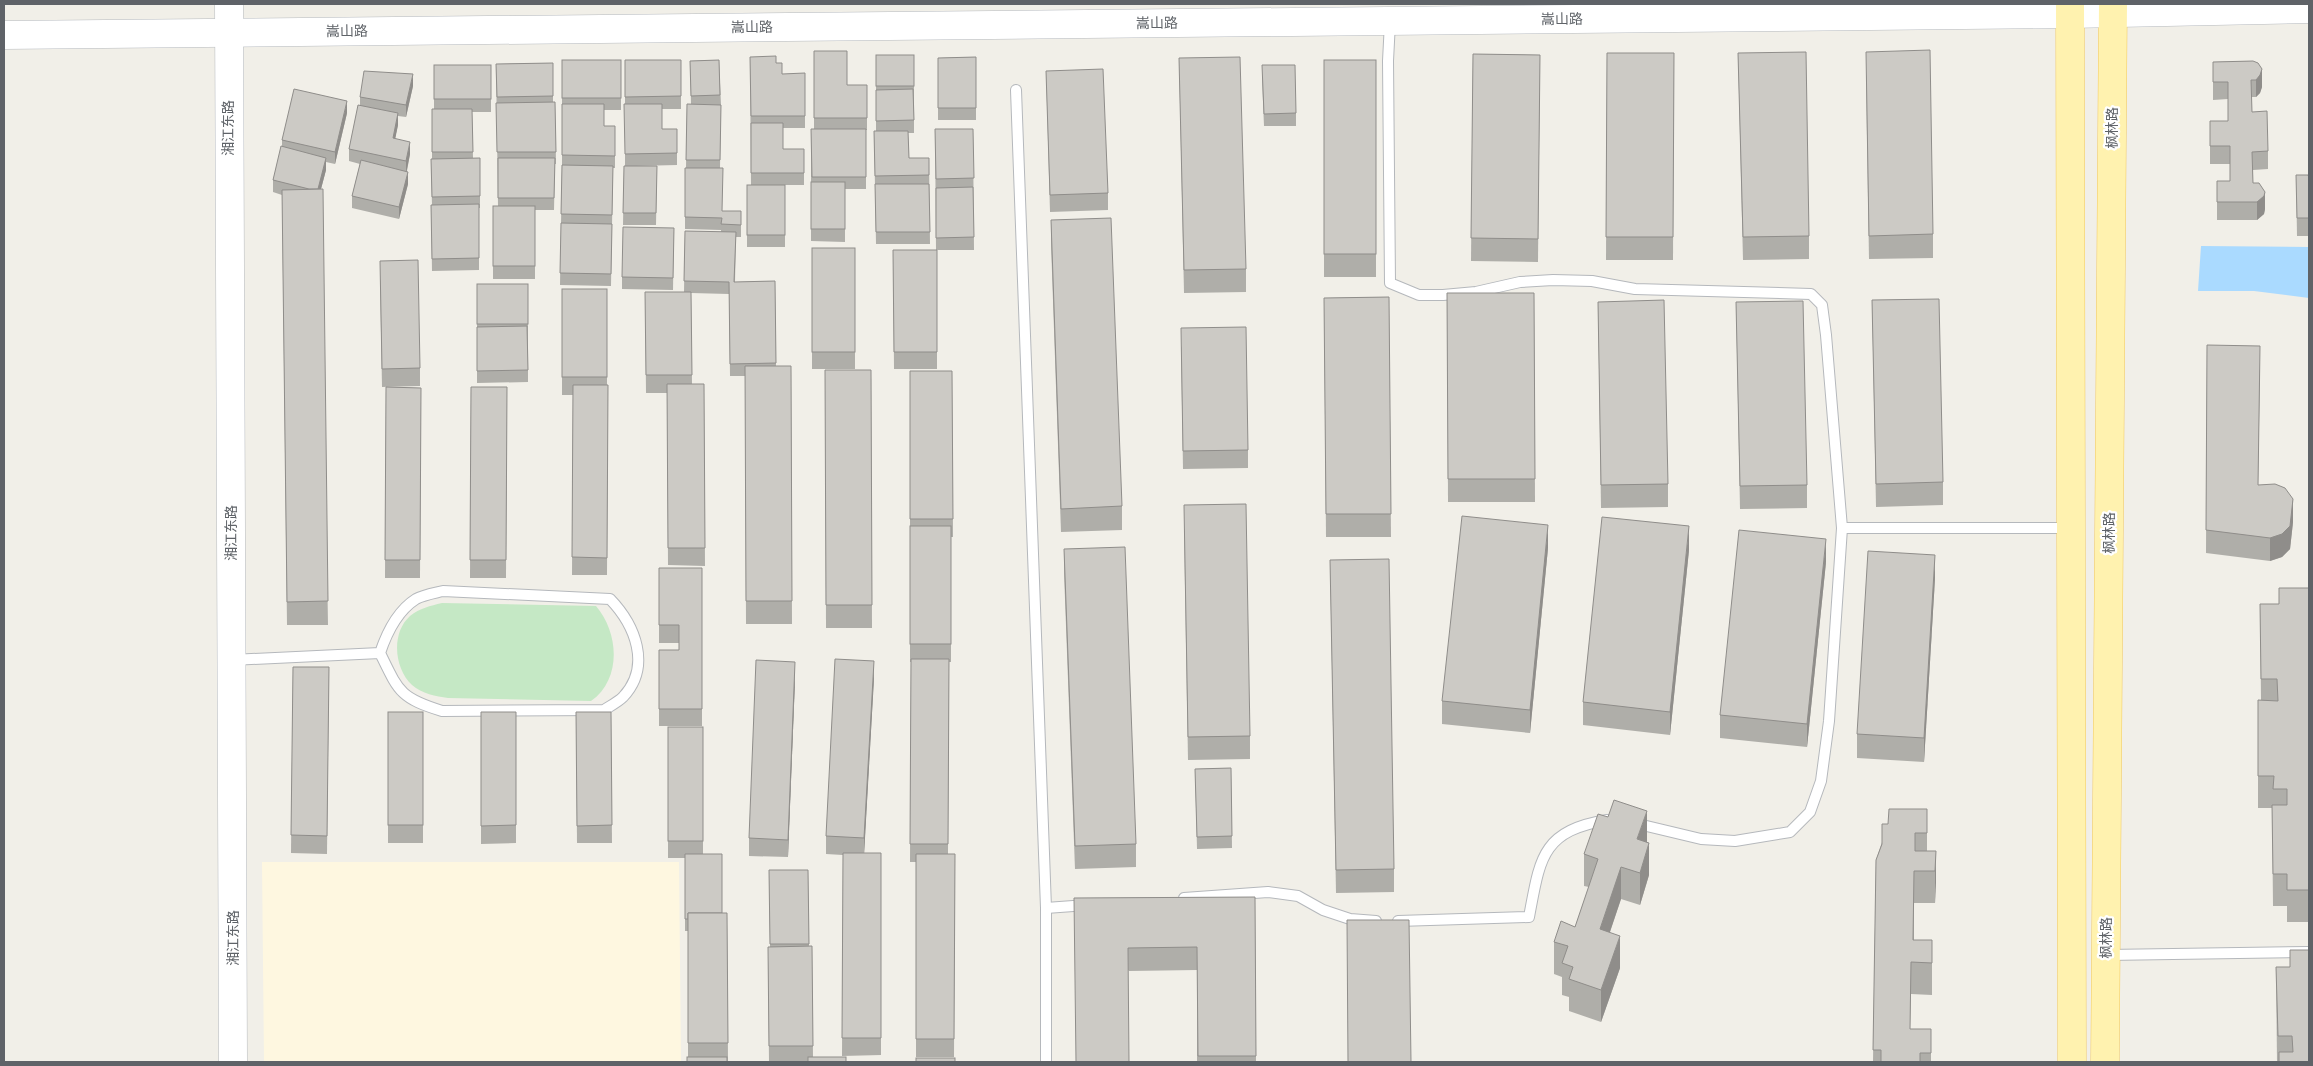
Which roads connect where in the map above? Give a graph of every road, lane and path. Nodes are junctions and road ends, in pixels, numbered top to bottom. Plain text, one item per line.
1 (229, 4) edge
2 (2113, 8) edge
3 (2070, 9) edge
4 (2309, 9) edge
5 (1390, 21) junction
6 (228, 32) junction
7 (4, 35) edge
8 (1016, 90) dead end
9 (1842, 528) junction
10 (2071, 528) junction
11 (380, 653) junction
12 (231, 660) junction
13 (1171, 899) edge
14 (1094, 904) edge
15 (1046, 908) junction
16 (2309, 952) edge
17 (2106, 955) junction
18 (233, 1062) edge
19 (1046, 1062) edge
20 (2072, 1062) edge
21 (2106, 1062) edge

1 - 6 street, 湘江东路
2 - 3 street, 嵩山路
2 - 4 street, 嵩山路
2 - 17 main road, 枫林路
3 - 5 street, 嵩山路
3 - 10 main road
5 - 6 street, 嵩山路
5 - 9 lane
6 - 7 street, 嵩山路
6 - 12 street, 湘江东路
8 - 15 lane
9 - 10 lane
9 - 13 lane
10 - 20 main road
11 - 11 lane
11 - 12 lane
12 - 18 street, 湘江东路
14 - 15 lane
15 - 19 lane
16 - 17 lane
17 - 21 main road, 枫林路

